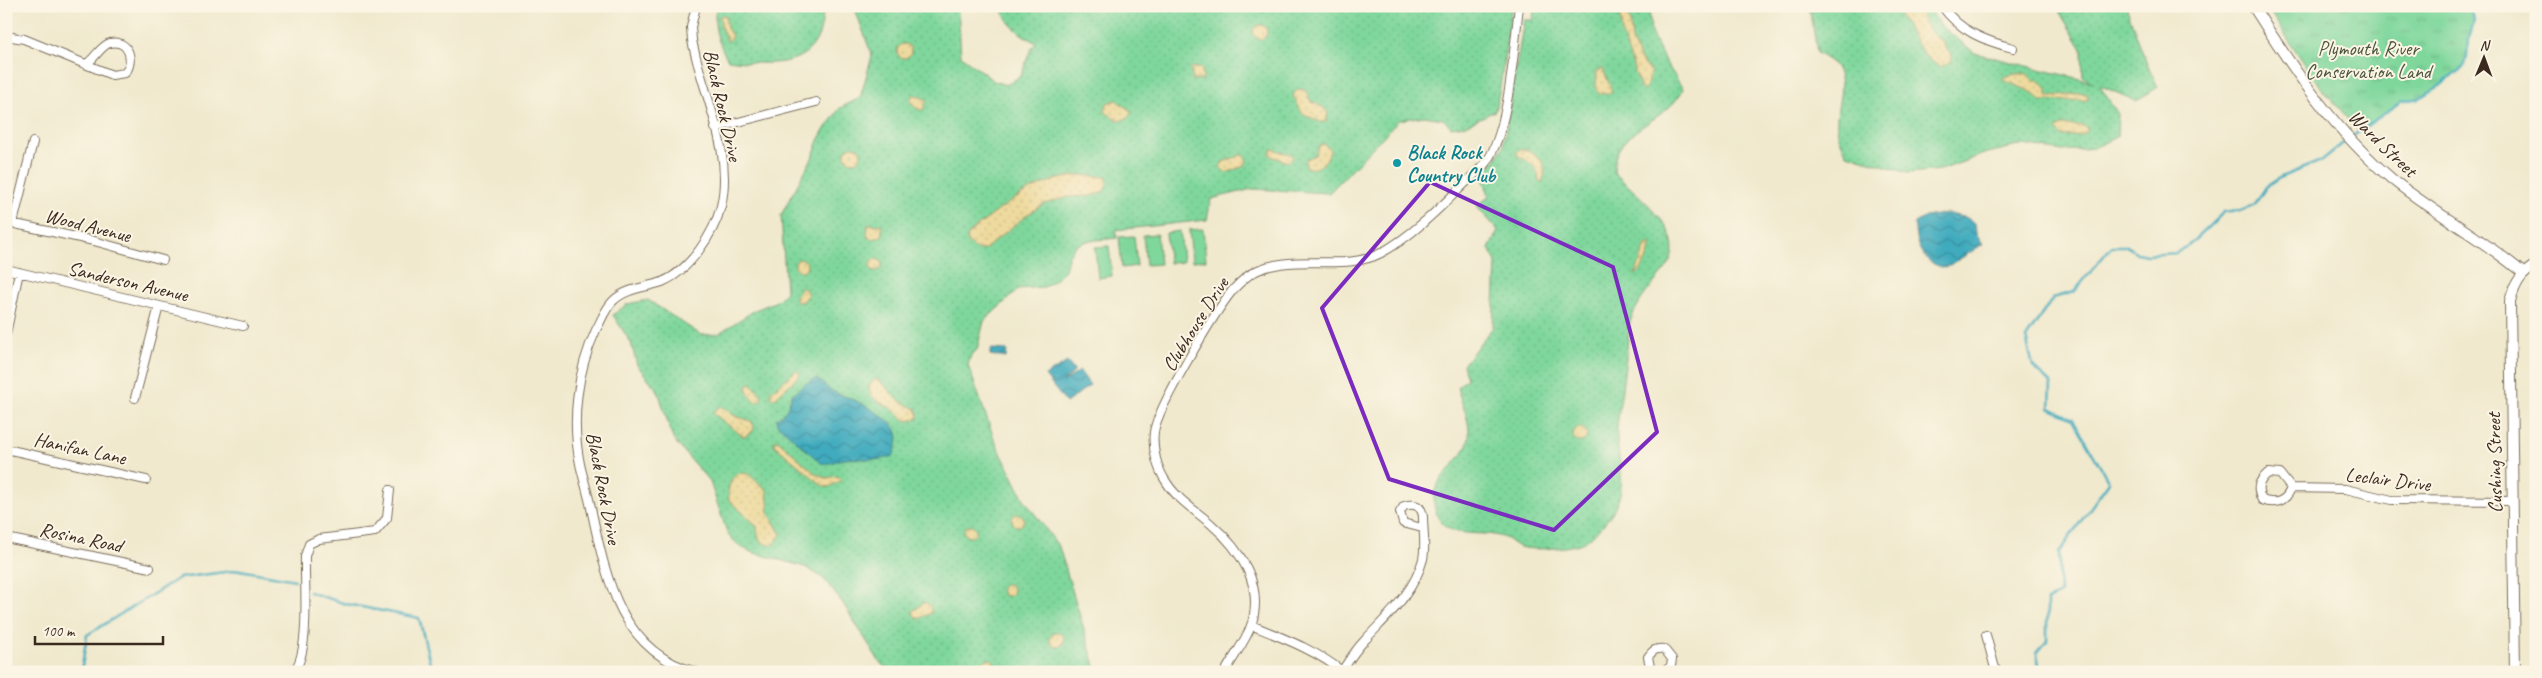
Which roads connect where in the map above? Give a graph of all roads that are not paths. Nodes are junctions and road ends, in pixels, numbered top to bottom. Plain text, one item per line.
1 (696, 6) edge
2 (1519, 6) edge
3 (1942, 6) edge
4 (2253, 6) edge
5 (6, 36) edge
6 (2013, 48) dead end
7 (86, 64) junction
8 (816, 102) dead end
9 (715, 128) junction
10 (32, 142) dead end
11 (10, 223) edge
12 (163, 260) dead end
13 (2536, 265) edge
14 (6, 269) edge
15 (19, 272) junction
16 (2523, 273) junction
17 (159, 306) junction
18 (243, 326) dead end
19 (6, 334) edge
20 (135, 398) dead end
21 (6, 449) edge
22 (146, 480) dead end
23 (2291, 488) junction
24 (390, 490) dead end
25 (2512, 501) junction
26 (1422, 528) dead end
27 (6, 538) edge
28 (150, 568) dead end
29 (1251, 625) junction
30 (1986, 636) dead end
31 (1342, 671) edge
32 (293, 672) edge
33 (697, 672) edge
34 (1225, 672) edge
35 (1651, 672) edge
36 (1664, 672) edge
37 (1996, 672) edge
38 (2515, 672) edge

1 - 9 street, Black Rock Drive
2 - 29 street, Clubhouse Drive
3 - 6 street
4 - 16 street, Ward Street
5 - 7 street
7 - 7 street
8 - 9 street
9 - 33 street, Black Rock Drive
10 - 11 street
11 - 12 street, Wood Avenue
13 - 16 street
14 - 15 street, Sanderson Avenue
15 - 17 street, Sanderson Avenue
15 - 19 street
16 - 25 street, Cushing Street
17 - 18 street, Sanderson Avenue
17 - 20 street
21 - 22 street, Hanifan Lane
23 - 23 street
23 - 25 street, Leclair Drive
24 - 32 street
25 - 38 street, Cushing Street
26 - 31 street
27 - 28 street, Rosina Road
29 - 31 street
29 - 34 street
30 - 37 street
35 - 36 street

